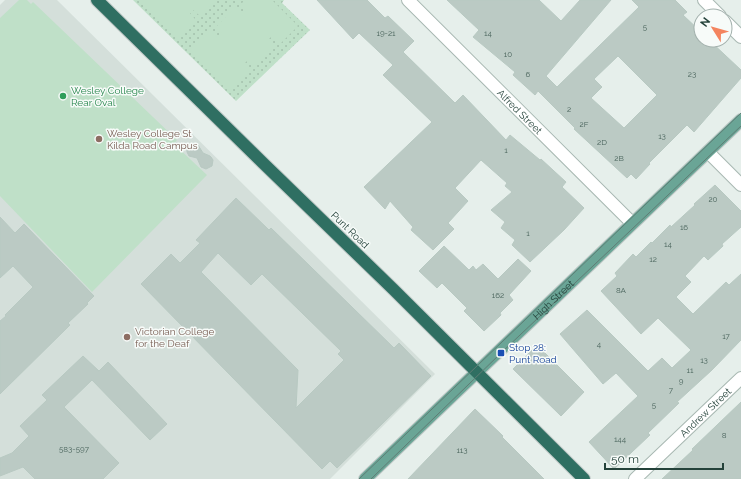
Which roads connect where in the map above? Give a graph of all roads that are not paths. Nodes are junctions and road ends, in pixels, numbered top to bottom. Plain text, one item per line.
1 (98, 0) edge
2 (408, 0) edge
3 (704, 0) edge
4 (712, 8) edge
5 (733, 29) edge
6 (741, 37) edge
7 (741, 120) edge
8 (708, 152) junction
9 (741, 185) edge
10 (632, 223) junction
11 (476, 372) junction
12 (741, 378) edge
13 (365, 479) edge
14 (584, 479) edge
15 (635, 479) edge

1 - 11 highway, Punt Road
2 - 10 street, Alfred Street
3 - 4 street
5 - 6 street
7 - 8 main road, High Street
8 - 9 street
8 - 10 main road, High Street
10 - 11 main road, High Street
11 - 13 main road, High Street
11 - 14 highway, Punt Road
12 - 15 street, Andrew Street

